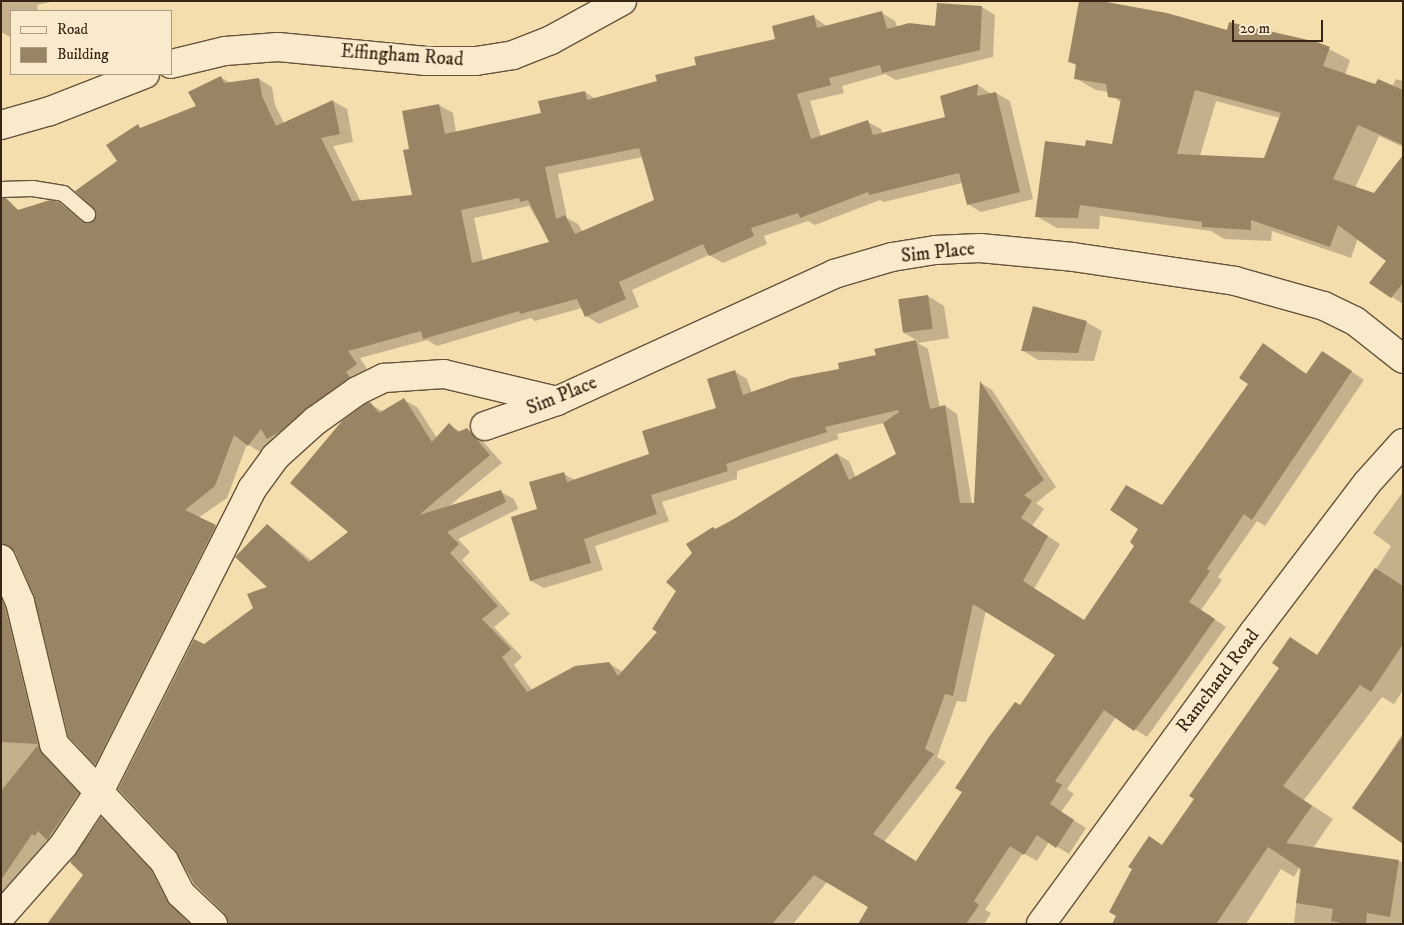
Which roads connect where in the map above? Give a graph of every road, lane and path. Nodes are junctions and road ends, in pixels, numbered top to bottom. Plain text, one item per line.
1 (622, 1) edge
2 (172, 64) edge
3 (142, 75) edge
4 (1, 125) edge
5 (1, 189) edge
6 (86, 214) dead end
7 (1403, 359) edge
8 (557, 401) junction
9 (485, 426) dead end
10 (1403, 444) edge
11 (1, 560) edge
12 (100, 790) junction
13 (1, 916) edge
14 (213, 924) edge
15 (1040, 924) edge

1 - 2 street, Effingham Road
3 - 4 street
5 - 6 lane
7 - 8 street, Sim Place
8 - 9 street, Sim Place
8 - 12 street
10 - 15 street, Ramchand Road
11 - 12 street
12 - 13 street
12 - 14 street

